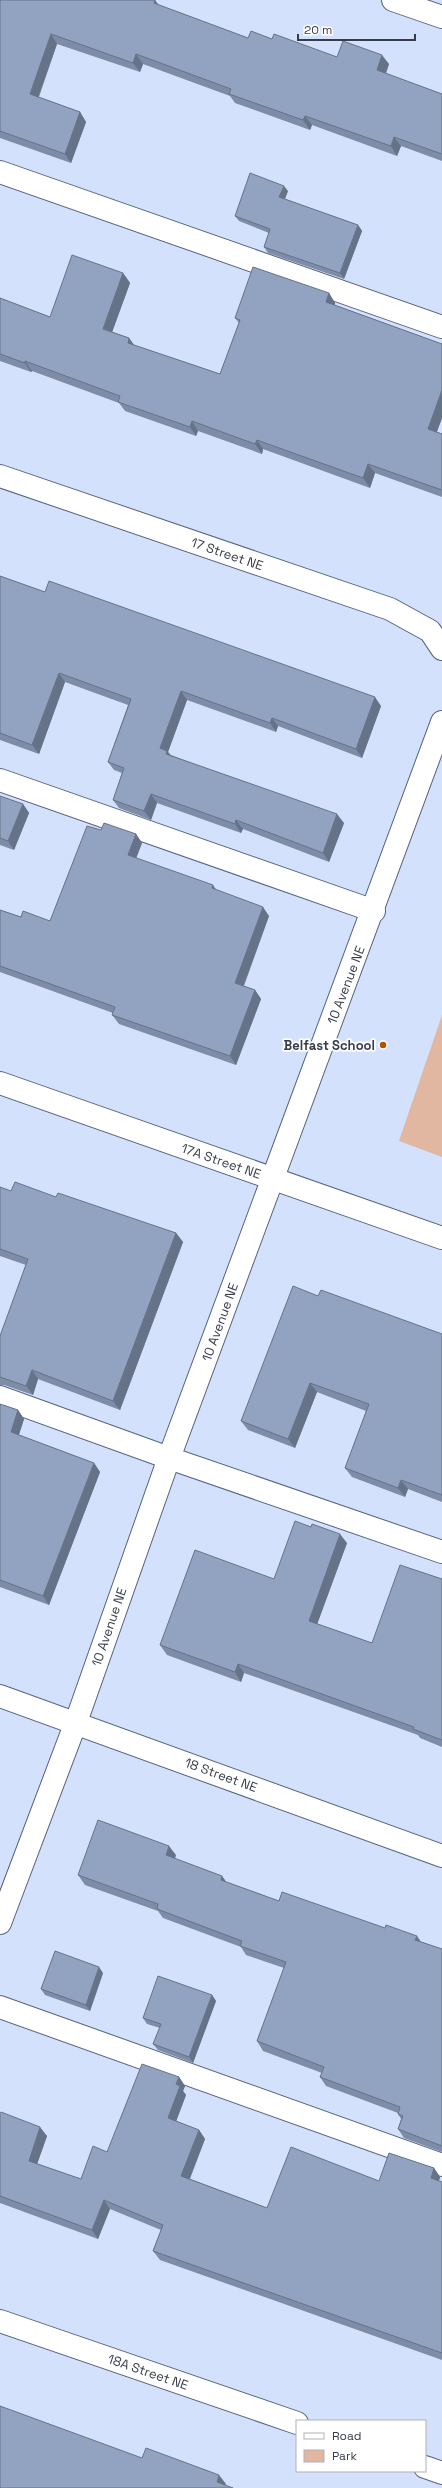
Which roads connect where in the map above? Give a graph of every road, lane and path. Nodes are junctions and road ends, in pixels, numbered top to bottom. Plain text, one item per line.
1 (393, 0) edge
2 (442, 17) edge
3 (0, 172) edge
4 (442, 327) edge
5 (0, 476) edge
6 (442, 649) edge
7 (442, 722) edge
8 (0, 780) edge
9 (374, 911) junction
10 (0, 1084) edge
11 (273, 1179) junction
12 (442, 1238) edge
13 (0, 1397) edge
14 (169, 1458) junction
15 (442, 1552) edge
16 (0, 1696) edge
17 (76, 1722) junction
18 (442, 1856) edge
19 (0, 1923) edge
20 (0, 2007) edge
21 (442, 2165) edge
22 (0, 2321) edge
23 (296, 2423) edge
24 (426, 2467) edge
25 (442, 2473) edge

1 - 2 street
3 - 4 street
5 - 6 street, 17 Street NE
7 - 9 street, 10 Avenue NE
8 - 9 street
9 - 11 street, 10 Avenue NE
10 - 11 street, 17A Street NE
11 - 12 street, 17A Street NE
11 - 14 street, 10 Avenue NE
13 - 14 street
14 - 15 street
14 - 17 street, 10 Avenue NE
16 - 17 street, 18 Street NE
17 - 18 street, 18 Street NE
17 - 19 street, 10 Avenue NE
20 - 21 street
22 - 23 street, 18A Street NE
24 - 25 street

